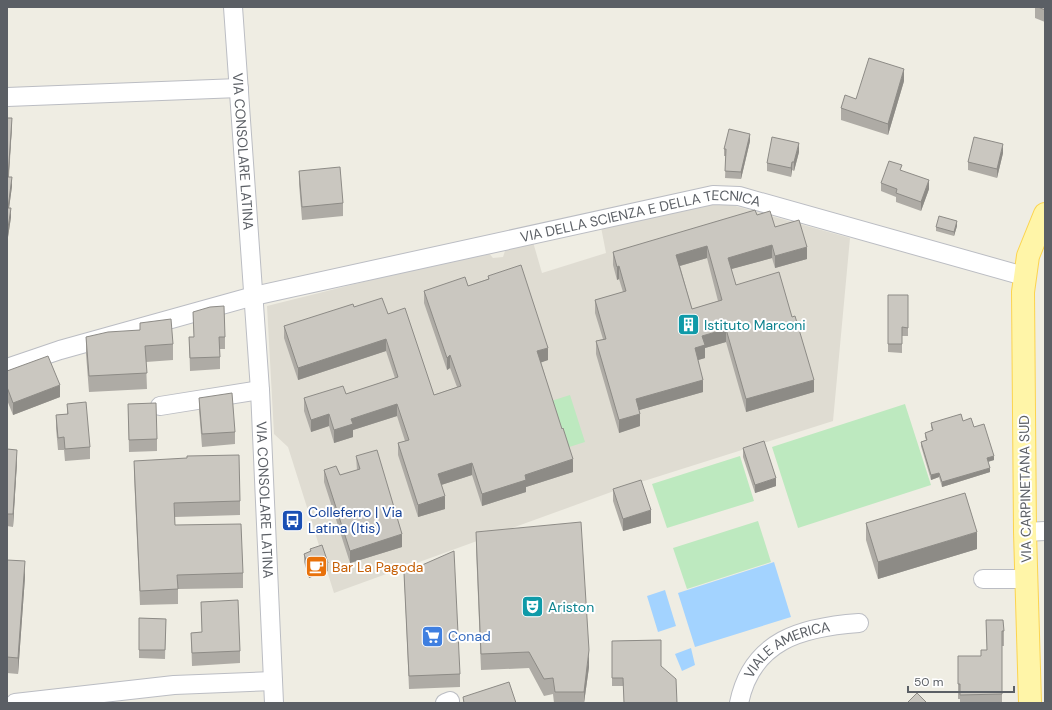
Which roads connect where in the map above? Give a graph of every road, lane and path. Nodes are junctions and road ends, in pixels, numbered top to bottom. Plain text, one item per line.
1 (233, 7) edge
2 (239, 88) junction
3 (7, 97) edge
4 (1045, 214) edge
5 (1024, 276) junction
6 (254, 296) junction
7 (7, 368) edge
8 (260, 396) junction
9 (160, 406) dead end
10 (1035, 531) edge
11 (983, 579) dead end
12 (1027, 579) junction
13 (859, 623) dead end
14 (273, 681) junction
15 (15, 703) edge
16 (274, 703) edge
17 (739, 703) edge
18 (1030, 703) edge

1 - 2 street, VIA CONSOLARE LATINA
2 - 3 street
2 - 6 street, VIA CONSOLARE LATINA
4 - 5 main road, VIA CARPINETANA SUD
5 - 6 street, VIA DELLA SCIENZA E DELLA TECNICA
5 - 10 main road, VIA CARPINETANA SUD
6 - 7 street
6 - 8 street, VIA CONSOLARE LATINA
8 - 9 street
8 - 14 street, VIA CONSOLARE LATINA
10 - 12 main road, VIA CARPINETANA SUD
11 - 12 street
12 - 18 main road, VIA CARPINETANA SUD
13 - 17 street, VIALE AMERICA
14 - 15 street
14 - 16 street, VIA CONSOLARE LATINA

